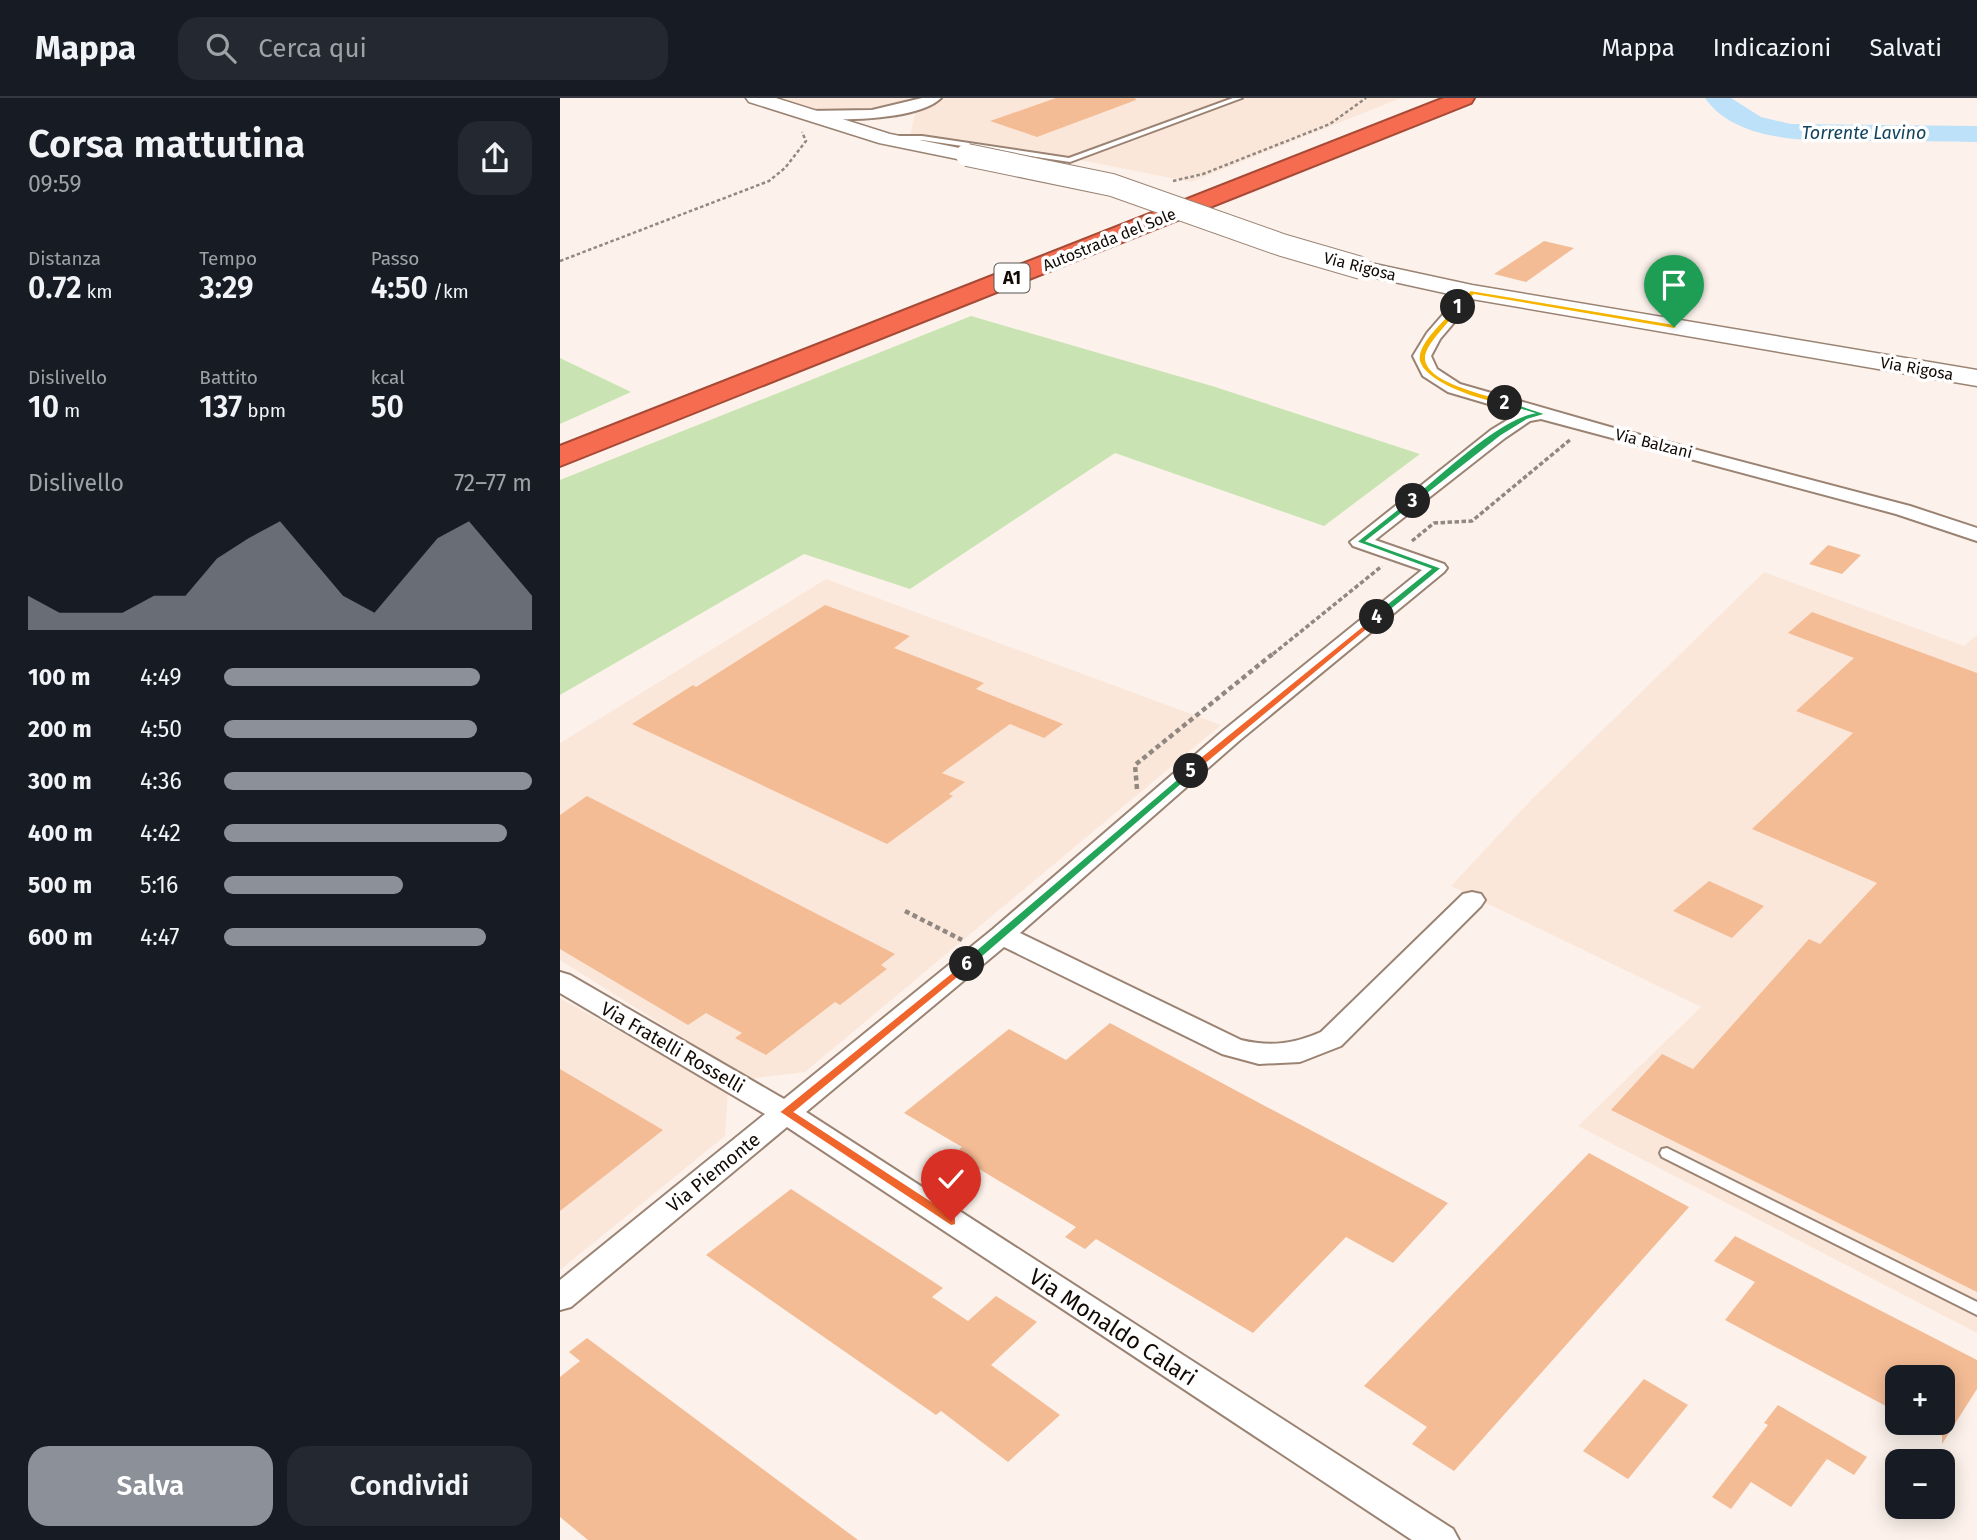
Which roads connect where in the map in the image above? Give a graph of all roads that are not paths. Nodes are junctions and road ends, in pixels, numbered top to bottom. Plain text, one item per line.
1 (756, 98) edge
2 (934, 98) edge
3 (1210, 98) edge
4 (1239, 98) edge
5 (1436, 98) edge
6 (1463, 98) edge
7 (1217, 106) junction
8 (908, 110) junction
9 (808, 116) junction
10 (887, 139) junction
11 (1472, 292) junction
12 (1977, 378) edge
13 (1543, 414) junction
14 (560, 443) edge
15 (560, 457) edge
16 (1977, 535) edge
17 (1472, 900) dead end
18 (1002, 935) junction
19 (560, 981) edge
20 (786, 1112) junction
21 (1667, 1153) dead end
22 (560, 1298) edge
23 (1977, 1309) edge
24 (1441, 1540) edge

1 - 9 main road, Via Rigosa
2 - 8 street
3 - 7 lane
4 - 7 lane
5 - 14 highway, Autostrada del Sole / A1
6 - 15 highway, Autostrada del Sole / A1
7 - 10 lane
8 - 9 street
8 - 10 street
9 - 10 main road, Via Rigosa
10 - 11 main road, Via Rigosa, bridge
11 - 12 main road, Via Rigosa
11 - 13 street, Via Balzani
13 - 16 street, Via Balzani
13 - 18 street, Via Piemonte
17 - 18 street
18 - 20 street, Via Piemonte
19 - 20 street, Via Fratelli Rosselli
20 - 22 street, Via Piemonte
20 - 24 street, Via Monaldo Calari
21 - 23 lane

